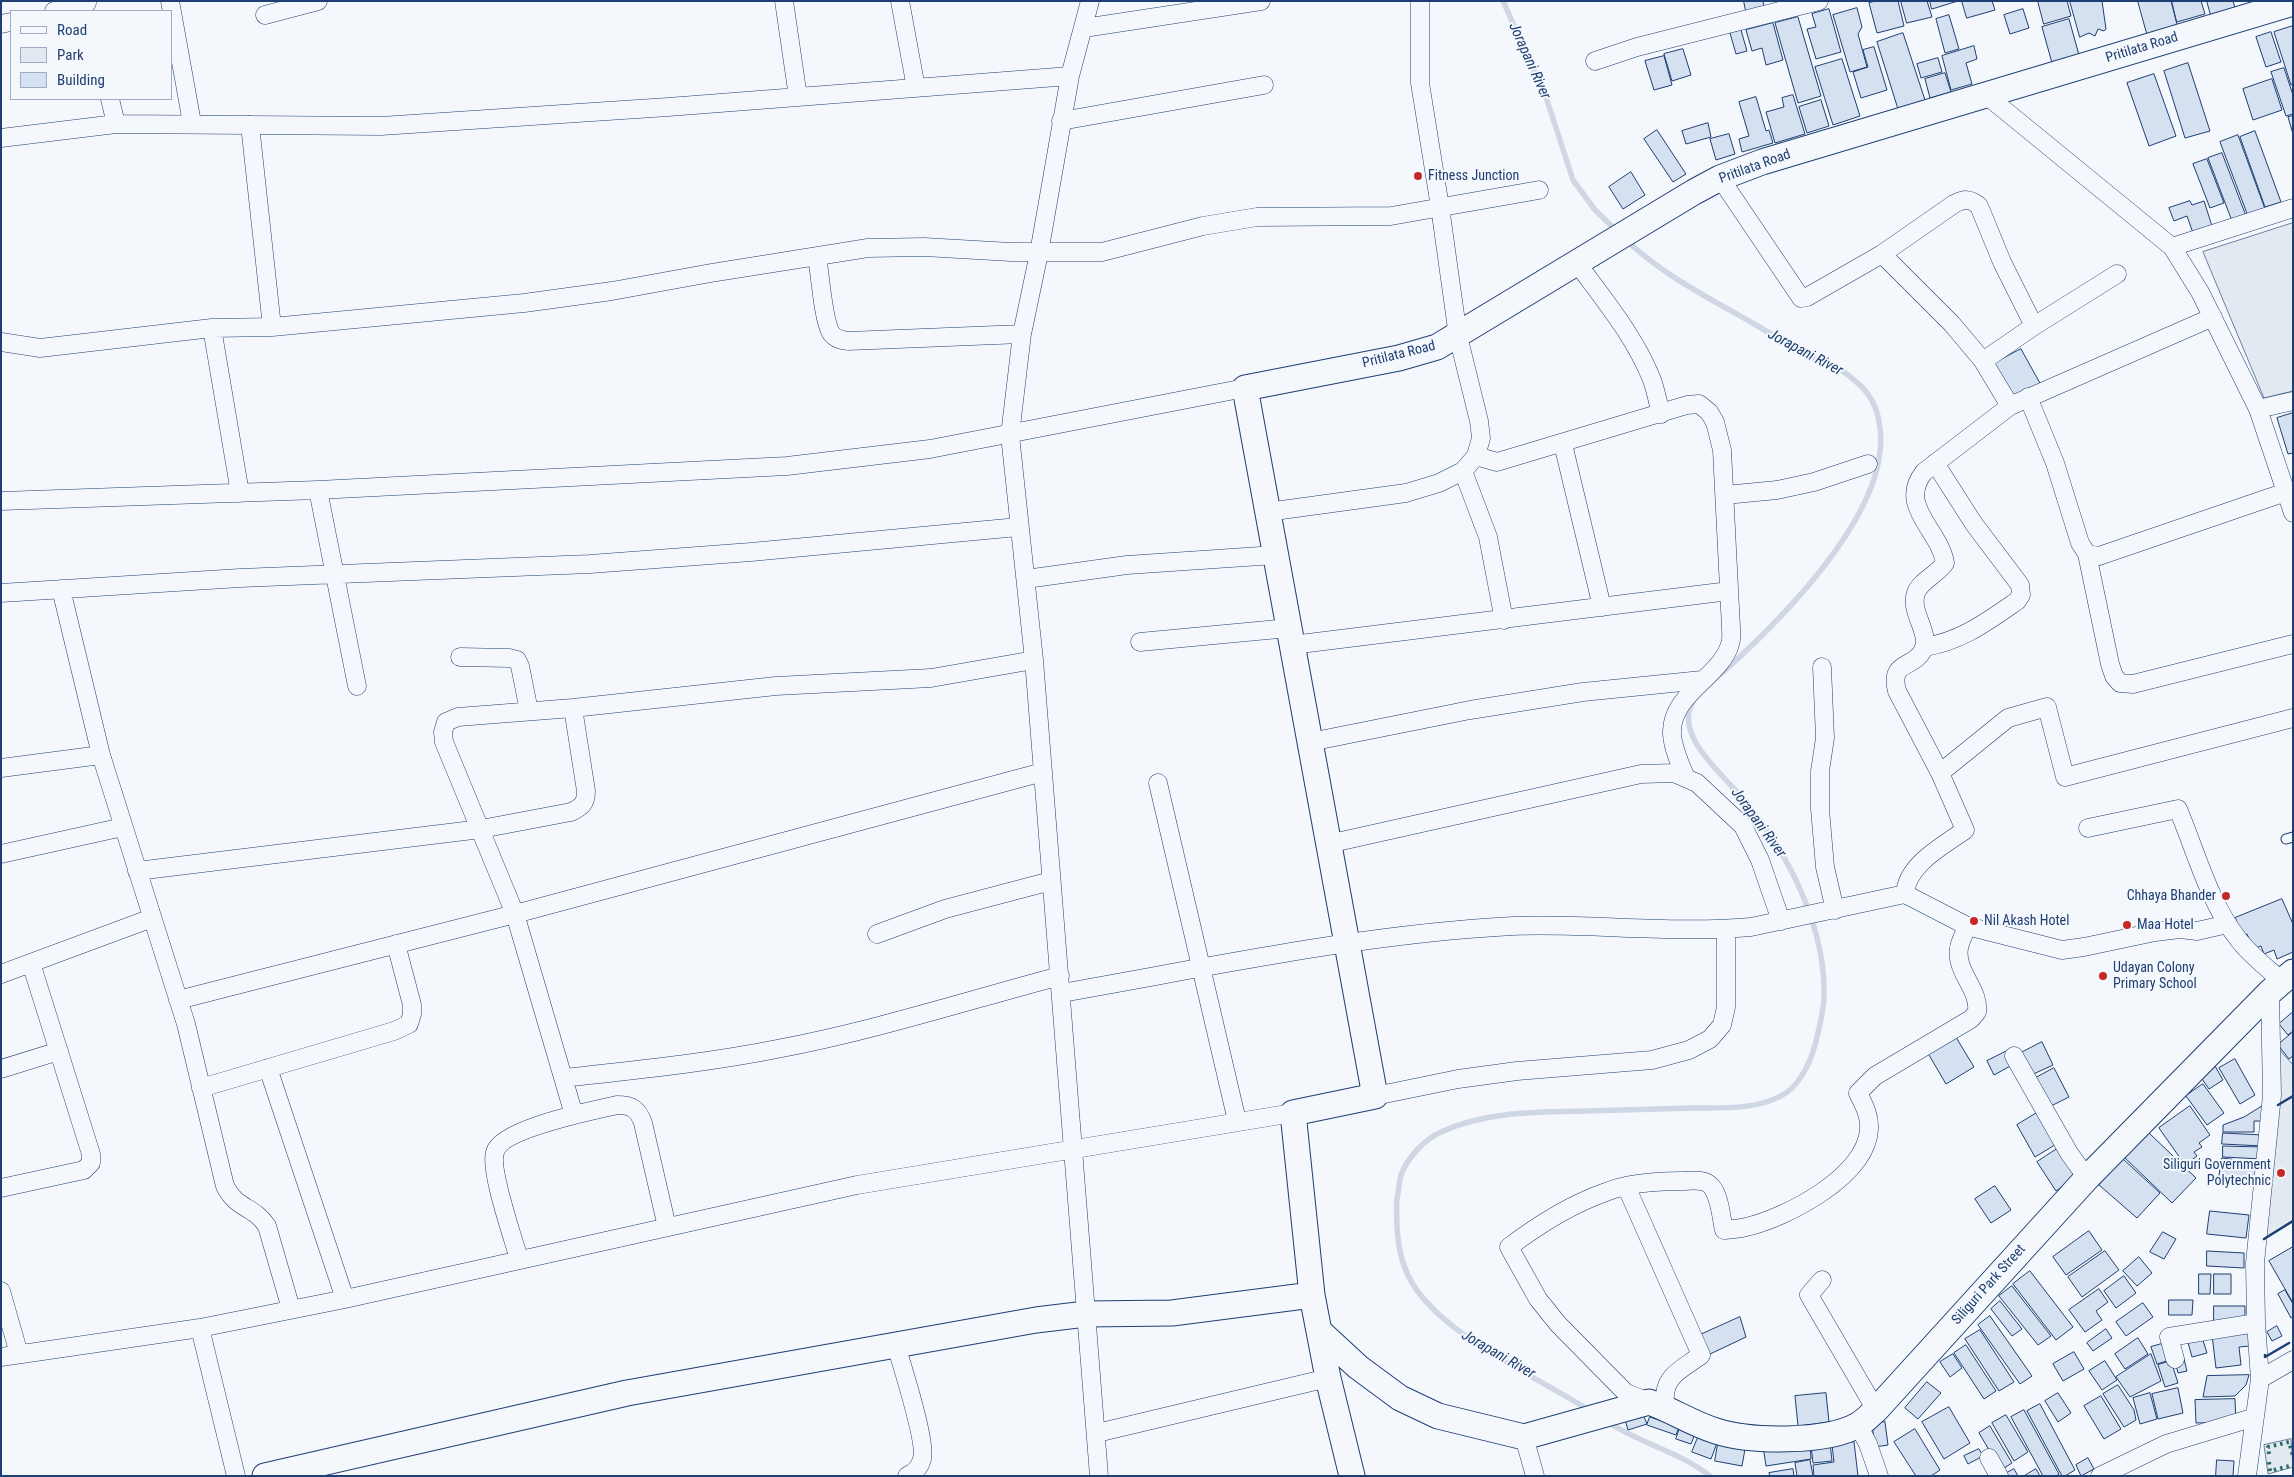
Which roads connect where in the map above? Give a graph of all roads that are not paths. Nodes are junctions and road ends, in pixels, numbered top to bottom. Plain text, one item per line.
1 (318, 1) edge
2 (784, 1) edge
3 (900, 1) edge
4 (1090, 1) edge
5 (1261, 1) edge
6 (1420, 1) edge
7 (1819, 1) edge
8 (2293, 3) edge
9 (88, 5) edge
10 (60, 10) edge
11 (172, 12) edge
12 (265, 15) dead end
13 (1084, 28) junction
14 (1595, 61) dead end
15 (1070, 76) junction
16 (1264, 85) dead end
17 (916, 88) junction
18 (1986, 95) junction
19 (798, 97) junction
20 (110, 100) edge
21 (1061, 121) junction
22 (192, 123) junction
23 (116, 124) junction
24 (250, 125) junction
25 (1, 138) edge
26 (1720, 178) junction
27 (1539, 190) dead end
28 (1440, 207) junction
29 (2293, 208) edge
30 (2172, 247) junction
31 (1040, 253) junction
32 (1882, 254) junction
33 (817, 256) junction
34 (1581, 261) junction
35 (2117, 274) dead end
36 (2213, 317) junction
37 (2034, 326) junction
38 (272, 327) junction
39 (212, 328) junction
40 (1022, 334) junction
41 (1458, 336) junction
42 (1, 342) edge
43 (1983, 361) junction
44 (1245, 388) junction
45 (2028, 397) junction
46 (2293, 401) edge
47 (2010, 406) junction
48 (2258, 409) junction
49 (1661, 414) junction
50 (1010, 435) junction
51 (1563, 444) junction
52 (1476, 456) junction
53 (1936, 463) junction
54 (1868, 464) dead end
55 (1463, 471) junction
56 (318, 490) junction
57 (2286, 492) junction
58 (240, 493) junction
59 (1725, 495) junction
60 (1, 501) edge
61 (1267, 512) junction
62 (2293, 513) edge
63 (1018, 526) junction
64 (2087, 554) junction
65 (1275, 555) junction
66 (334, 575) junction
67 (1026, 580) junction
68 (61, 589) junction
69 (1729, 591) junction
70 (1, 593) edge
71 (1602, 607) junction
72 (1504, 620) junction
73 (1290, 636) junction
74 (1140, 642) dead end
75 (2293, 644) edge
76 (1924, 647) junction
77 (460, 657) dead end
78 (1034, 660) junction
79 (1822, 667) dead end
80 (1702, 680) junction
81 (357, 686) dead end
82 (573, 708) junction
83 (529, 711) junction
84 (2293, 718) edge
85 (1310, 742) junction
86 (101, 755) junction
87 (1, 768) edge
88 (1042, 772) junction
89 (1940, 773) junction
90 (1686, 778) junction
91 (1158, 783) dead end
92 (123, 827) junction
93 (2088, 828) dead end
94 (481, 829) junction
95 (1328, 844) junction
96 (1, 854) edge
97 (138, 871) junction
98 (1051, 881) junction
99 (1905, 894) junction
100 (1831, 910) junction
101 (515, 914) junction
102 (152, 918) junction
103 (1783, 920) junction
104 (2228, 924) junction
105 (1967, 926) junction
106 (1726, 929) junction
107 (878, 934) dead end
108 (1346, 942) junction
109 (396, 944) junction
110 (31, 963) junction
111 (1202, 969) junction
112 (1, 974) edge
113 (2282, 982) edge
114 (1060, 984) junction
115 (178, 1000) junction
116 (58, 1051) junction
117 (2014, 1056) dead end
118 (268, 1068) junction
119 (1, 1069) edge
120 (564, 1078) junction
121 (201, 1088) junction
122 (1375, 1096) junction
123 (1293, 1113) junction
124 (574, 1115) junction
125 (1237, 1121) junction
126 (1072, 1148) junction
127 (2086, 1178) junction
128 (1626, 1186) junction
129 (1, 1188) edge
130 (667, 1226) junction
131 (519, 1259) junction
132 (1822, 1280) dead end
133 (1, 1291) edge
134 (1312, 1295) junction
135 (345, 1299) junction
136 (291, 1309) junction
137 (1086, 1314) junction
138 (2256, 1323) junction
139 (200, 1328) junction
140 (1319, 1331) junction
141 (896, 1345) junction
142 (19, 1354) junction
143 (1, 1358) edge
144 (2175, 1359) dead end
145 (2293, 1360) edge
146 (1328, 1378) junction
147 (2260, 1380) junction
148 (1657, 1405) junction
149 (2255, 1417) junction
150 (1867, 1418) junction
151 (1097, 1433) junction
152 (1534, 1435) junction
153 (1989, 1458) dead end
154 (236, 1476) edge
155 (265, 1476) edge
156 (907, 1476) edge
157 (1099, 1476) edge
158 (1352, 1476) edge
159 (1535, 1476) edge
160 (1879, 1476) edge
161 (1999, 1476) edge
162 (2100, 1476) edge
163 (2247, 1476) edge

1 - 12 street
2 - 19 street
3 - 17 street
4 - 13 street
5 - 13 street
6 - 28 street
7 - 14 street
8 - 18 street, Pritilata Road
9 - 10 street
11 - 22 street
13 - 15 street
15 - 17 street
15 - 21 street
16 - 21 street
17 - 19 street
18 - 26 street, Pritilata Road
18 - 30 street
19 - 24 street
20 - 23 street
21 - 31 street
22 - 23 street
22 - 24 street
23 - 25 street
24 - 38 street
26 - 32 street
26 - 34 street, Pritilata Road
27 - 28 street
28 - 31 street
28 - 41 street
29 - 30 street
30 - 36 street
31 - 33 street
31 - 40 street
32 - 37 street
32 - 43 street
33 - 38 street
33 - 40 street
34 - 41 street, Pritilata Road
34 - 49 street
35 - 37 street
36 - 45 street
36 - 48 street
37 - 43 street
38 - 39 street
39 - 42 street
39 - 58 street
40 - 50 street
41 - 44 street, Pritilata Road
41 - 52 street
43 - 47 street
44 - 50 street
44 - 61 street
45 - 47 street
45 - 64 street
46 - 48 street
47 - 53 street
48 - 57 street
49 - 51 street
49 - 59 street
50 - 56 street
50 - 63 street
51 - 52 street
51 - 71 street
52 - 55 street
53 - 76 street
53 - 76 street
54 - 59 street
55 - 61 street
55 - 72 street
56 - 58 street
56 - 66 street
57 - 62 street
57 - 64 street
58 - 60 street
59 - 69 street
61 - 65 street
63 - 66 street
63 - 67 street
64 - 75 street
65 - 67 street
65 - 73 street
66 - 68 street
66 - 81 street
67 - 78 street
68 - 70 street
68 - 86 street
69 - 71 street
69 - 80 street
71 - 72 street
72 - 73 street
73 - 74 street
73 - 85 street
76 - 89 street
77 - 83 street
78 - 82 street
78 - 88 street
79 - 100 street
80 - 85 street
80 - 90 street
82 - 83 street
82 - 94 street
83 - 94 street
84 - 89 street
85 - 95 street
86 - 87 street
86 - 92 street
88 - 98 street
88 - 101 street
89 - 99 street
90 - 95 street
90 - 103 street
91 - 111 street
92 - 96 street
92 - 97 street
93 - 104 street
94 - 97 street
94 - 101 street
95 - 108 street
97 - 102 street
98 - 107 street
98 - 114 street
99 - 100 street
99 - 105 street
100 - 103 street
101 - 109 street
101 - 120 street
102 - 110 street
102 - 115 street
103 - 106 street
104 - 105 street
104 - 113 street
105 - 128 street
106 - 108 street
106 - 122 street
108 - 111 street
108 - 122 street
109 - 115 street
109 - 118 street
110 - 112 street
110 - 116 street
111 - 114 street
111 - 125 street
113 - 127 street, Siliguri Park Street
113 - 138 street
114 - 120 street
114 - 126 street
115 - 121 street
116 - 119 street
116 - 129 street
117 - 127 street
118 - 121 street
118 - 135 street
120 - 124 street
121 - 136 street
122 - 123 street
123 - 125 street
123 - 134 street
124 - 130 street
124 - 131 street
125 - 126 street
126 - 130 street
126 - 137 street
127 - 150 street, Siliguri Park Street
128 - 148 street
128 - 148 street
130 - 131 street
131 - 135 street
132 - 150 street
133 - 142 street
134 - 137 street
134 - 140 street
135 - 136 street
136 - 139 street
137 - 141 street
137 - 151 street
138 - 144 street
138 - 147 street
139 - 142 street
139 - 154 street
140 - 146 street
140 - 152 street
141 - 155 street
141 - 156 street
142 - 143 street
145 - 147 street
146 - 151 street
146 - 158 street
147 - 149 street
148 - 150 street
148 - 152 street
149 - 162 street
149 - 163 street
150 - 160 street
151 - 157 street
152 - 159 street
153 - 161 street

